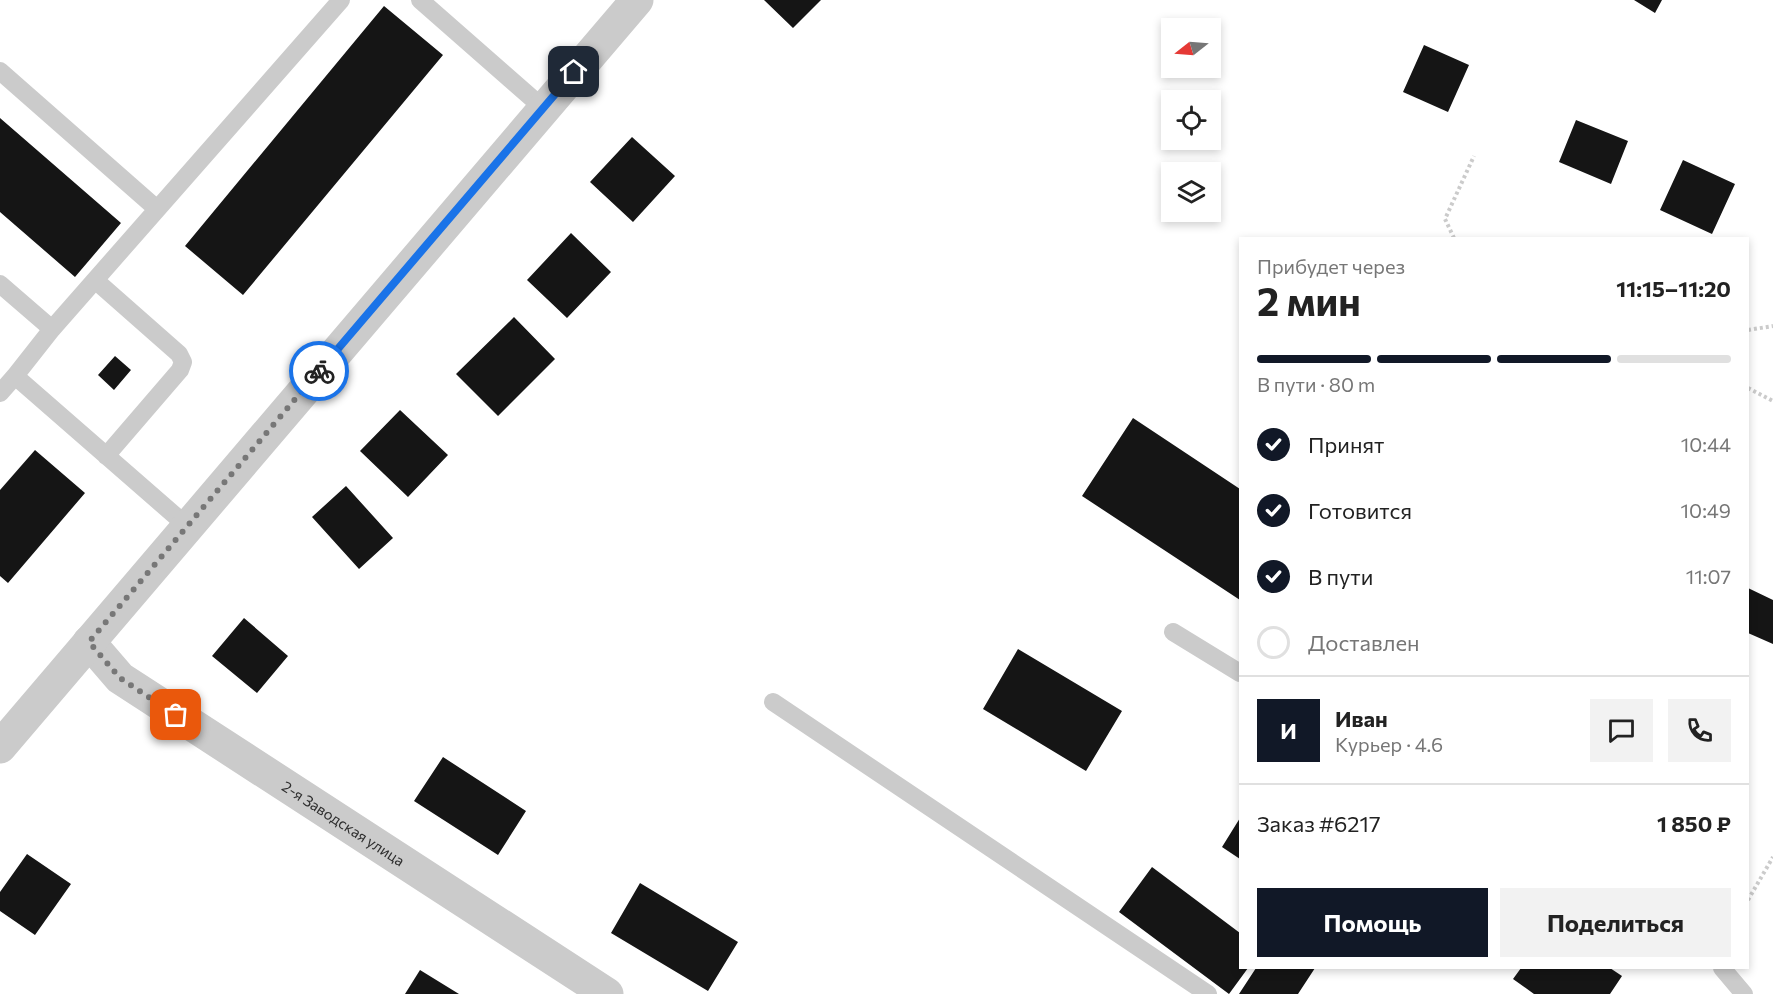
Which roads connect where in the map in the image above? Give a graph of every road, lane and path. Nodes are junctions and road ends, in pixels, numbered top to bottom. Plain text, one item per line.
1 (340, 0) edge
2 (420, 0) edge
3 (637, 0) edge
4 (0, 71) edge
5 (542, 107) junction
6 (1473, 156) dead end
7 (157, 209) junction
8 (1454, 237) edge
9 (94, 280) junction
10 (0, 284) edge
11 (1773, 326) edge
12 (51, 329) junction
13 (1749, 330) edge
14 (15, 376) junction
15 (1749, 389) edge
16 (0, 393) edge
17 (1773, 401) edge
18 (106, 456) junction
19 (187, 526) junction
20 (1173, 632) dead end
21 (89, 642) junction
22 (1239, 672) edge
23 (773, 702) dead end
24 (0, 747) edge
25 (1773, 857) edge
26 (1749, 898) edge
27 (1723, 969) edge
28 (607, 994) edge
29 (1208, 994) edge
30 (1744, 994) edge

1 - 7 lane
2 - 5 lane
3 - 5 street
4 - 7 lane
5 - 19 street
6 - 8 path
7 - 9 lane
9 - 12 lane
9 - 18 lane
10 - 12 lane
11 - 13 path
12 - 14 lane
14 - 16 lane
14 - 18 lane
15 - 17 path
18 - 19 lane
19 - 21 street
20 - 22 lane
21 - 24 street
21 - 28 street, 2-я Заводская улица
23 - 29 lane
25 - 26 path
27 - 30 lane

